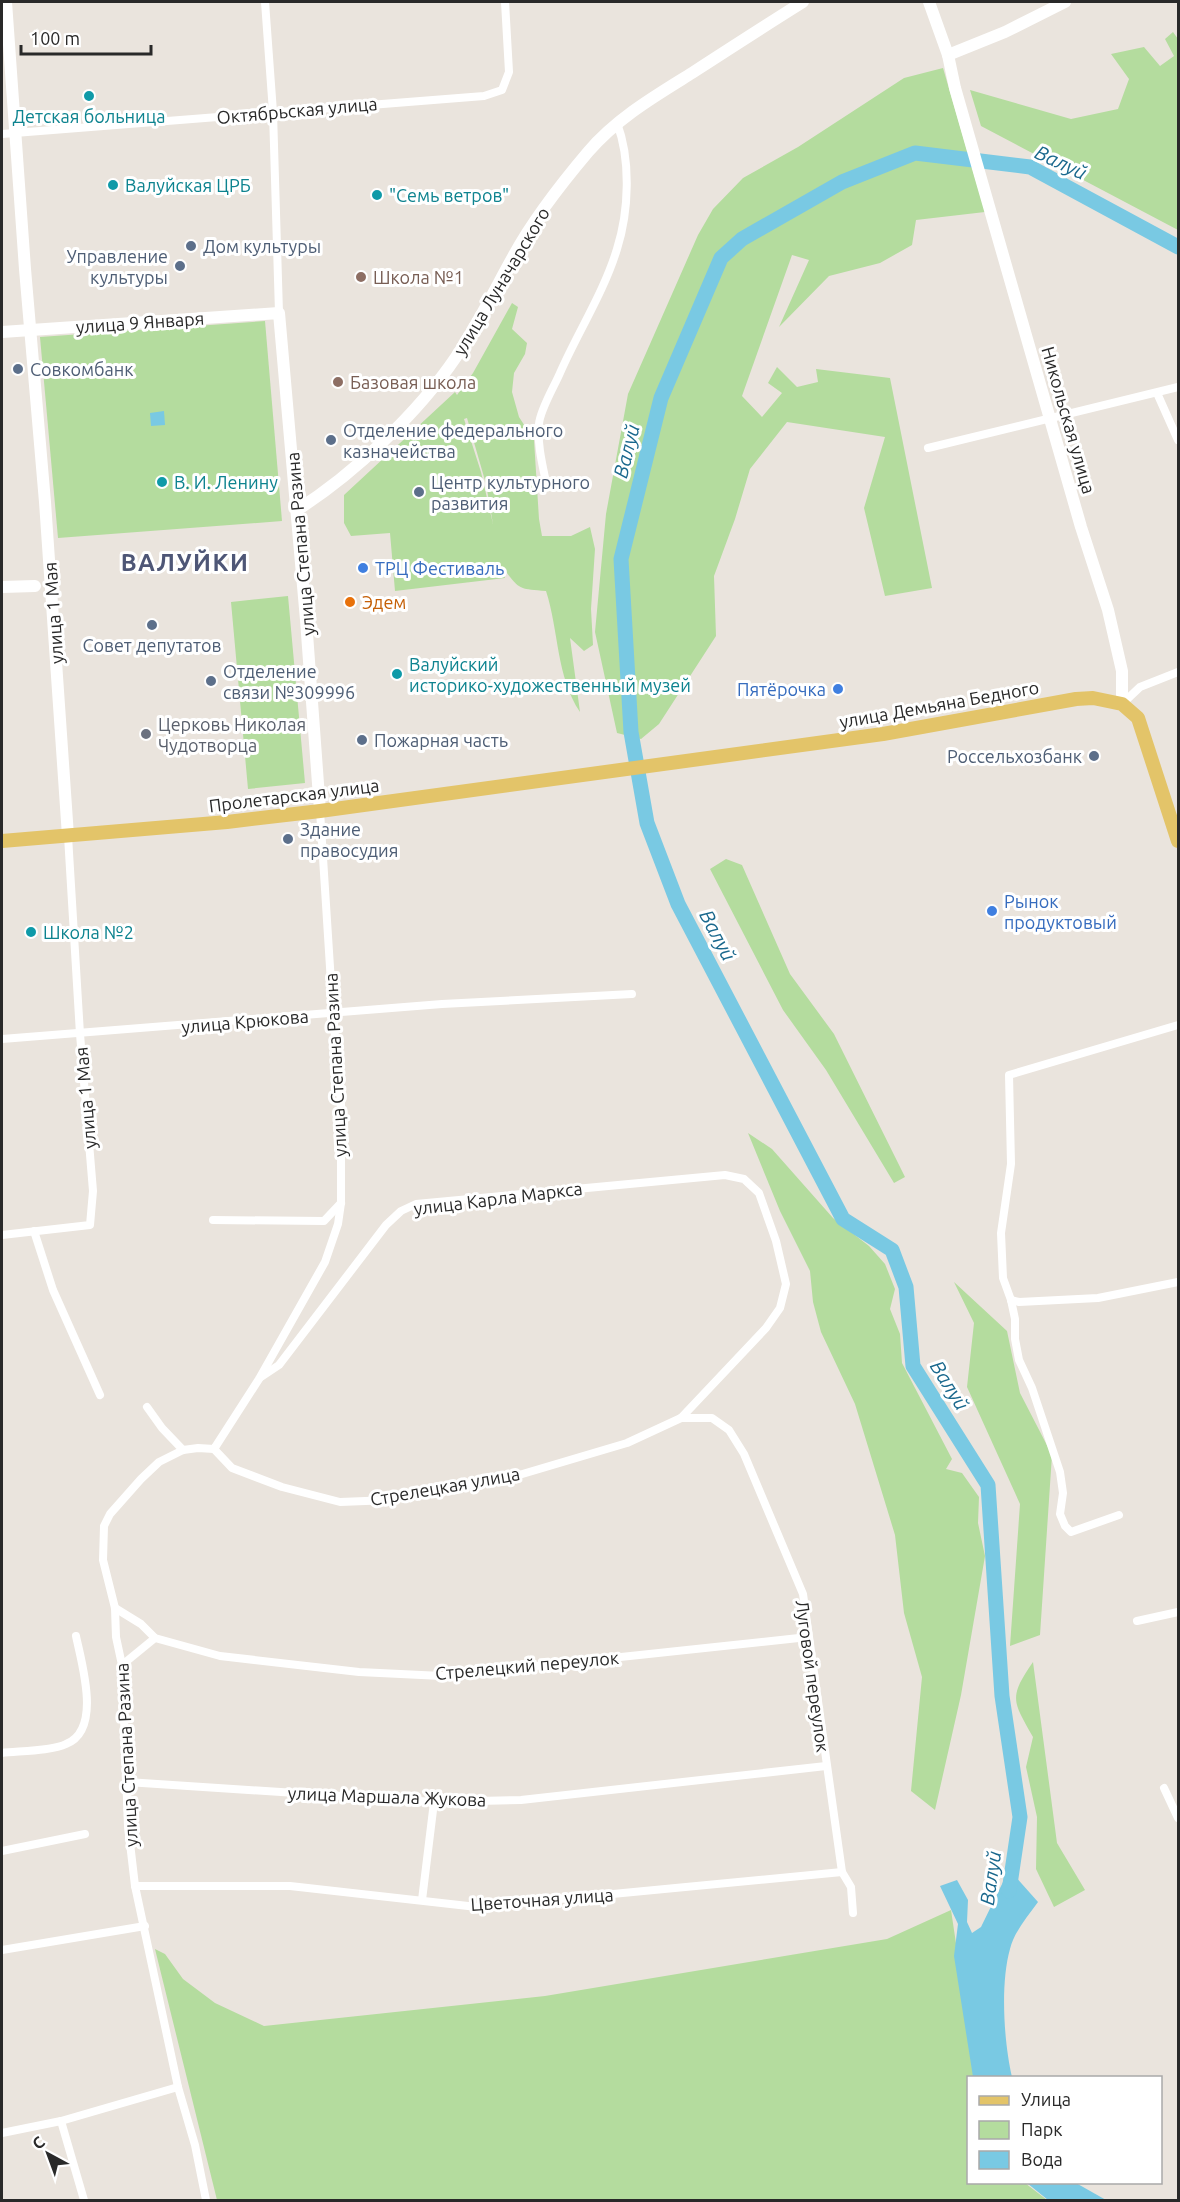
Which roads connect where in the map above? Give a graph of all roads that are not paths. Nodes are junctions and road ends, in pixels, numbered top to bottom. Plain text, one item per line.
1 (6, 2) edge
2 (265, 2) edge
3 (505, 2) edge
4 (802, 2) edge
5 (929, 2) edge
6 (1065, 2) edge
7 (948, 55) junction
8 (273, 112) junction
9 (617, 123) junction
10 (16, 133) junction
11 (2, 134) edge
12 (279, 313) junction
13 (30, 330) junction
14 (2, 332) edge
15 (1179, 387) edge
16 (1157, 393) junction
17 (1050, 418) junction
18 (1179, 440) edge
19 (928, 448) dead end
20 (547, 488) dead end
21 (297, 510) junction
22 (35, 586) dead end
23 (2, 587) edge
24 (1179, 672) edge
25 (1122, 704) junction
26 (590, 773) joint
27 (320, 811) junction
28 (69, 836) junction
29 (2, 842) edge
30 (1179, 842) edge
31 (632, 994) dead end
32 (333, 1014) junction
33 (1179, 1025) edge
34 (80, 1034) junction
35 (2, 1039) edge
36 (341, 1203) junction
37 (213, 1220) dead end
38 (34, 1231) junction
39 (2, 1235) edge
40 (1179, 1282) edge
41 (1011, 1300) junction
42 (259, 1379) junction
43 (100, 1395) dead end
44 (147, 1407) dead end
45 (681, 1418) junction
46 (214, 1449) junction
47 (183, 1450) junction
48 (1119, 1515) dead end
49 (115, 1608) junction
50 (1179, 1612) edge
51 (1137, 1621) dead end
52 (76, 1636) dead end
53 (808, 1636) junction
54 (155, 1638) junction
55 (122, 1665) junction
56 (2, 1753) edge
57 (826, 1766) junction
58 (127, 1782) junction
59 (1164, 1788) dead end
60 (434, 1802) junction
61 (1179, 1818) edge
62 (85, 1834) dead end
63 (2, 1851) edge
64 (842, 1872) junction
65 (135, 1886) junction
66 (422, 1900) junction
67 (853, 1913) dead end
68 (145, 1926) junction
69 (2, 1950) edge
70 (178, 2087) junction
71 (61, 2121) junction
72 (2, 2133) edge
73 (84, 2200) edge
74 (206, 2200) edge

1 - 10 main road, улица 1 Мая
2 - 8 street, улица Степана Разина
3 - 8 street, Октябрьская улица
4 - 9 main road, улица Луначарского
5 - 7 main road, Никольская улица
6 - 7 main road
7 - 17 main road, Никольская улица
8 - 10 street, Октябрьская улица
8 - 12 street, улица Степана Разина
9 - 20 street
9 - 21 main road, улица Луначарского
10 - 11 street, Октябрьская улица
10 - 13 main road, улица 1 Мая
12 - 13 main road, улица 9 Января
12 - 21 main road, улица Степана Разина
13 - 14 main road, улица 9 Января
13 - 28 main road, улица 1 Мая
15 - 16 street
16 - 17 street
16 - 18 street
17 - 19 street
17 - 25 main road, Никольская улица
21 - 27 main road, улица Степана Разина
22 - 23 main road
24 - 25 street
25 - 26 main road, улица Демьяна Бедного
25 - 30 main road
26 - 27 main road, Пролетарская улица
27 - 28 main road, Пролетарская улица
27 - 32 street, улица Степана Разина
28 - 29 main road, Пролетарская улица
28 - 34 street, улица 1 Мая
31 - 32 street, улица Крюкова
32 - 34 street, улица Крюкова
32 - 36 street, улица Степана Разина
33 - 41 street
34 - 35 street, улица Крюкова
34 - 38 street, улица 1 Мая
36 - 37 street
36 - 42 street, улица Степана Разина
38 - 39 street
38 - 43 street
40 - 41 street
41 - 48 street
42 - 45 street, улица Карла Маркса
42 - 46 street, улица Степана Разина
44 - 47 street
45 - 46 street, Стрелецкая улица
45 - 53 street, Луговой переулок
46 - 47 street, улица Степана Разина
47 - 49 street, улица Степана Разина
49 - 54 street, Стрелецкий переулок
49 - 55 street, улица Степана Разина
50 - 51 street
52 - 56 street
53 - 54 street, Стрелецкий переулок
53 - 57 street, Луговой переулок
54 - 55 street
55 - 58 street, улица Степана Разина
57 - 60 street, улица Маршала Жукова
57 - 64 street, Луговой переулок
58 - 60 street, улица Маршала Жукова
58 - 65 street, улица Степана Разина
59 - 61 street
60 - 66 street
62 - 63 street
64 - 66 street, Цветочная улица
64 - 67 street, Луговой переулок
65 - 66 street, Цветочная улица
65 - 68 street, улица Степана Разина
68 - 69 street
68 - 70 street, улица Степана Разина
70 - 71 street
70 - 74 street, улица Степана Разина
71 - 72 street
71 - 73 street

